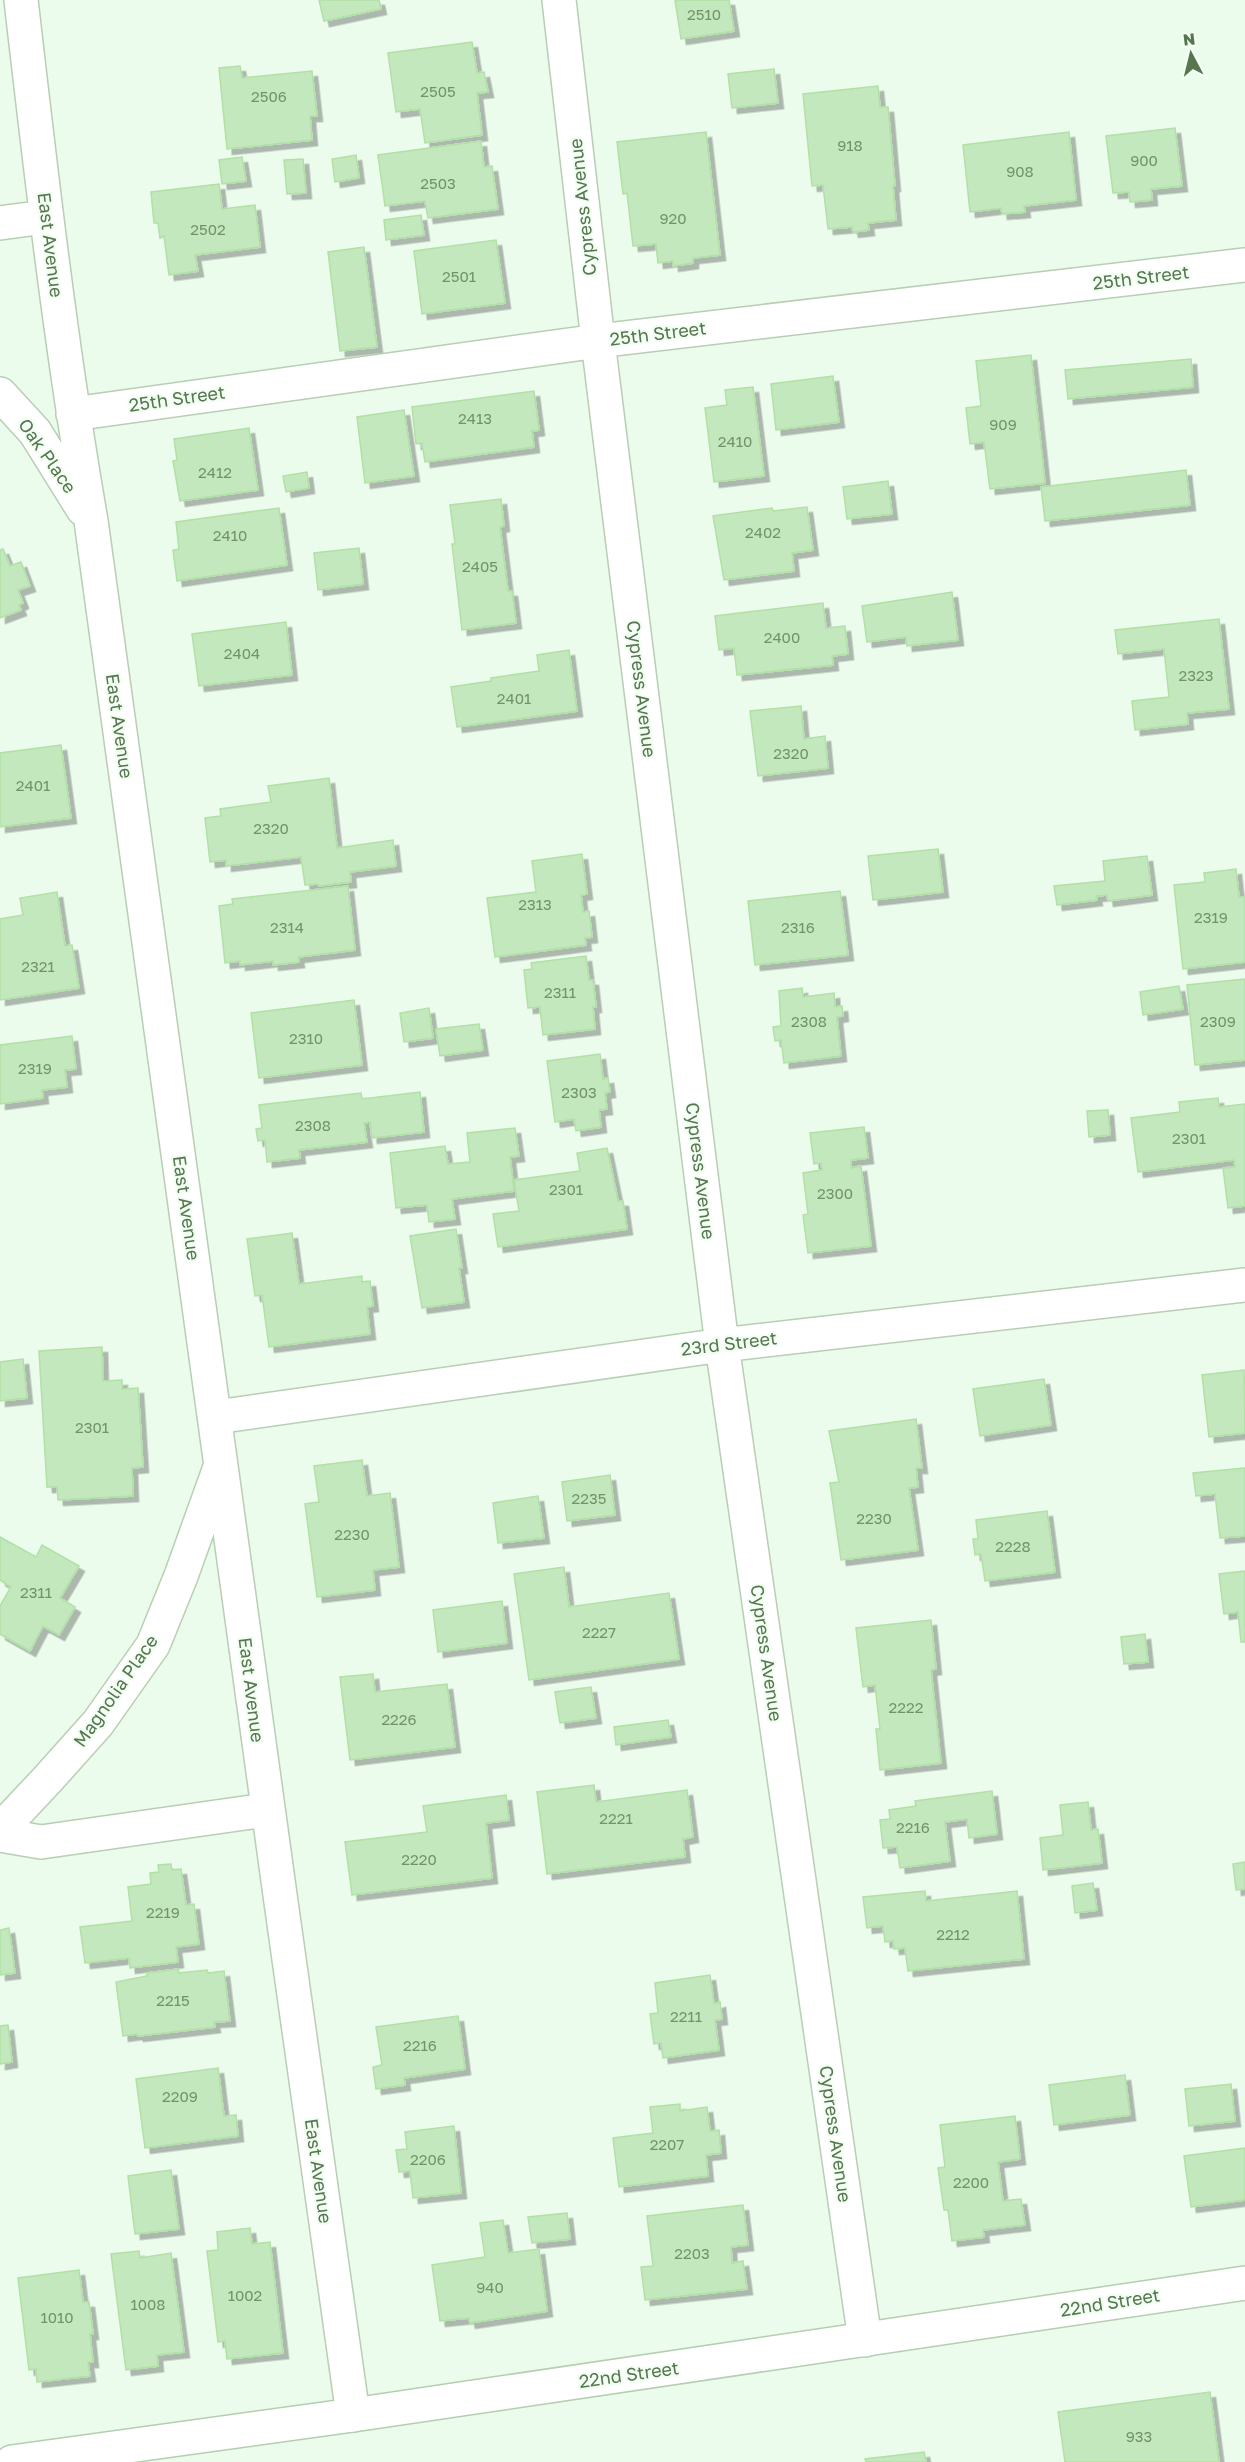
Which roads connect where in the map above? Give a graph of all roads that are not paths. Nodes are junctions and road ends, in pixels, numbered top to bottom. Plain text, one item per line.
1 (21, 0) edge
2 (559, 0) edge
3 (45, 217) junction
4 (0, 223) edge
5 (1245, 265) edge
6 (598, 341) junction
7 (0, 394) edge
8 (73, 414) junction
9 (91, 521) junction
10 (1245, 1285) edge
11 (722, 1345) junction
12 (216, 1417) junction
13 (221, 1463) junction
14 (266, 1810) junction
15 (0, 1830) edge
16 (0, 1834) edge
17 (1245, 2283) edge
18 (865, 2340) junction
19 (353, 2415) junction
20 (146, 2454) edge
21 (12, 2462) edge

1 - 3 street, East Avenue
2 - 6 street, Cypress Avenue
3 - 4 street
3 - 8 street, East Avenue
5 - 6 street, 25th Street
6 - 8 street, 25th Street
6 - 11 street, Cypress Avenue
7 - 9 street, Oak Place
8 - 9 street, East Avenue
9 - 12 street, East Avenue
10 - 11 street, 23rd Street
11 - 12 street, 23rd Street
11 - 18 street, Cypress Avenue
12 - 13 street, East Avenue
13 - 14 street, East Avenue
13 - 15 street, Magnolia Place
14 - 16 street
14 - 19 street, East Avenue
17 - 18 street, 22nd Street
18 - 19 street, 22nd Street
19 - 20 street, 22nd Street
20 - 21 street, 22nd Street

